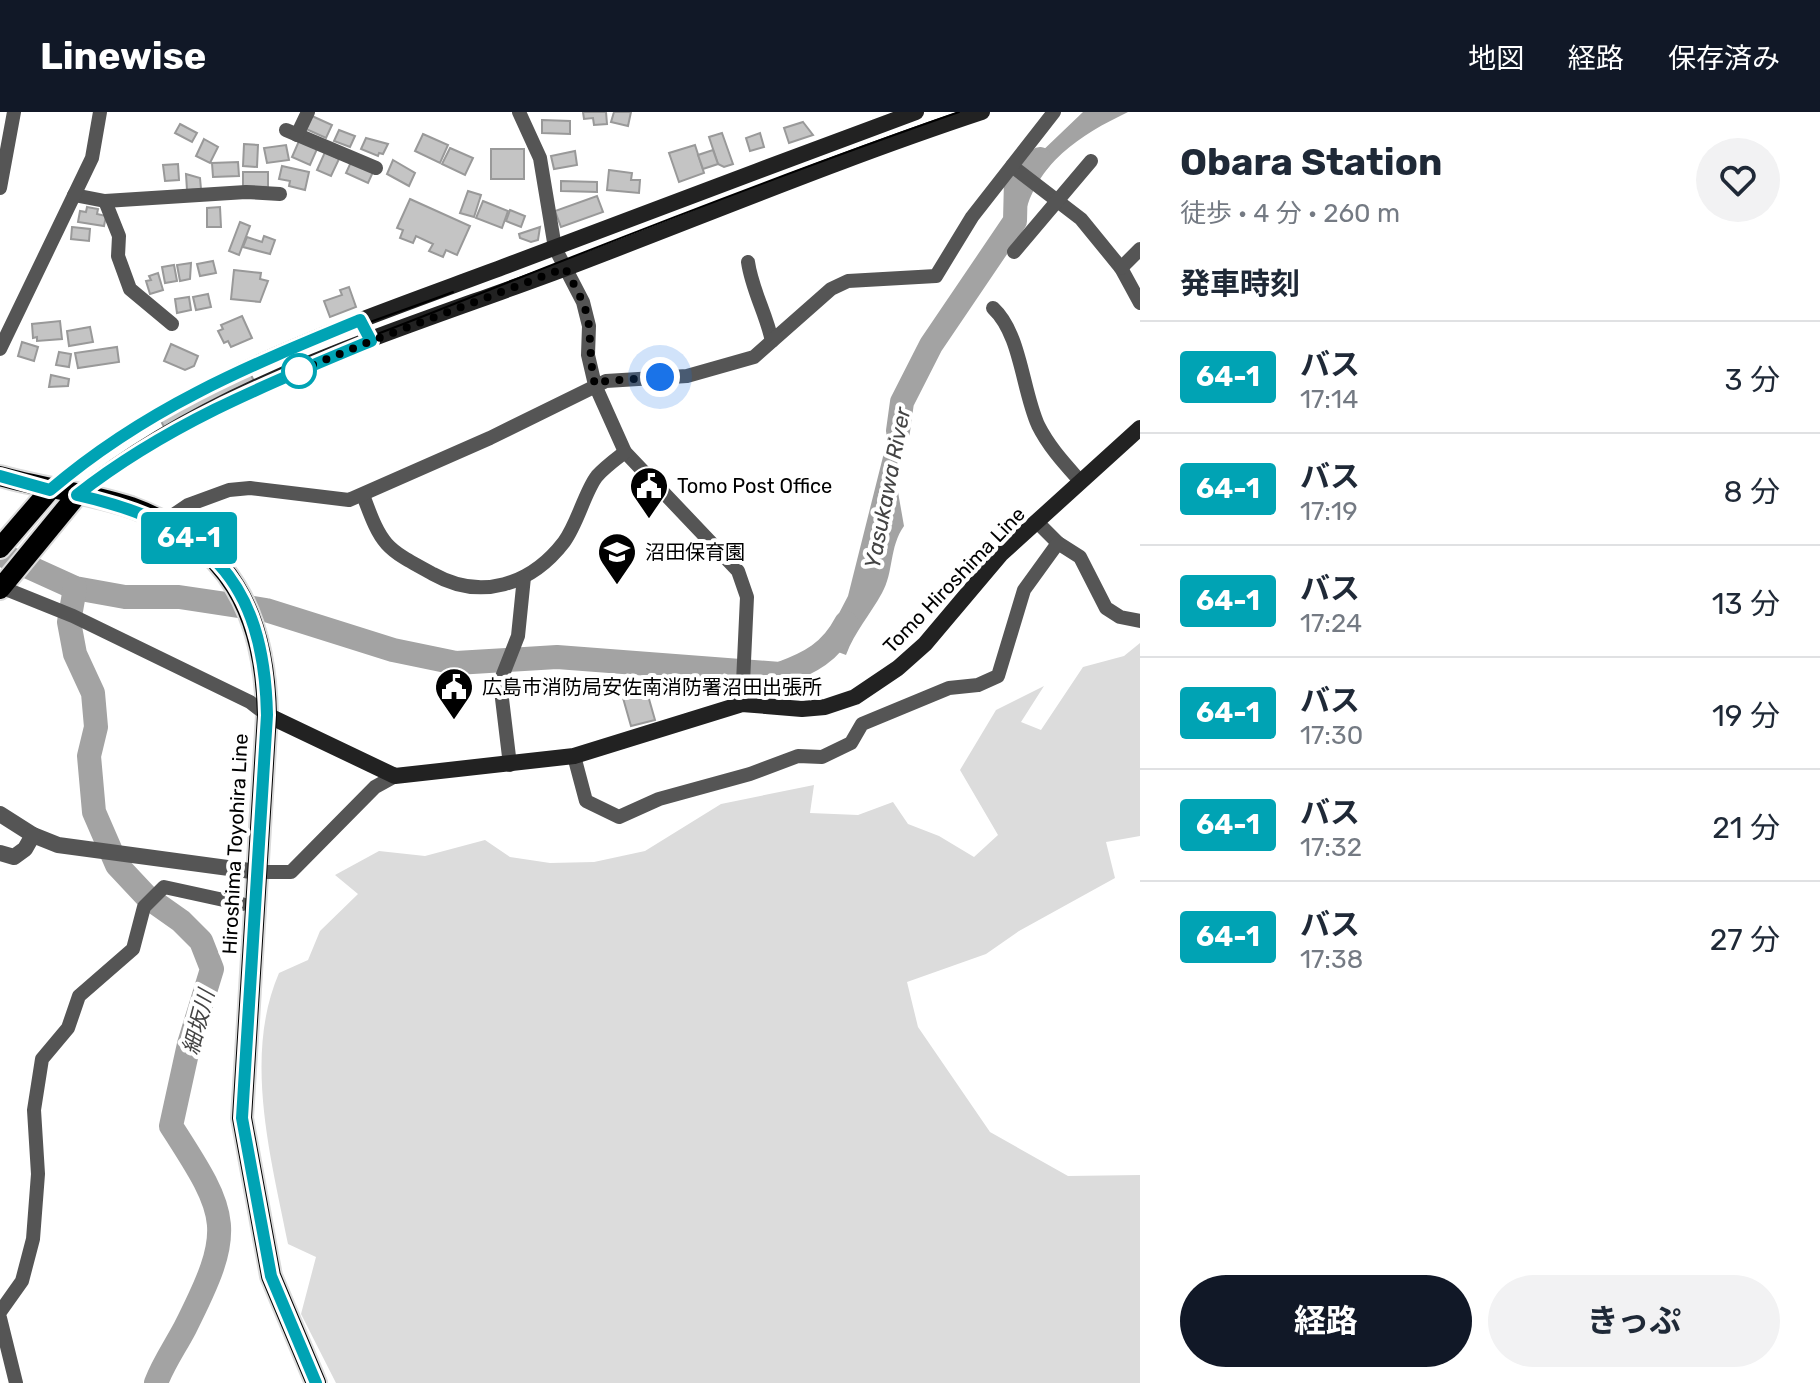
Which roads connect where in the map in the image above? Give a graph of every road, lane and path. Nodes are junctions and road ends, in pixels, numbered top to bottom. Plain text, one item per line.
1 (14, 112) edge
2 (100, 112) edge
3 (308, 112) edge
4 (519, 112) edge
5 (916, 112) edge
6 (982, 112) edge
7 (1054, 112) edge
8 (1091, 161) dead end
9 (376, 168) dead end
10 (1015, 169) junction
11 (1, 179) edge
12 (280, 194) dead end
13 (74, 195) junction
14 (105, 201) junction
15 (1053, 201) junction
16 (555, 248) junction
17 (1014, 252) dead end
18 (1138, 253) edge
19 (748, 262) dead end
20 (565, 268) junction
21 (1121, 268) junction
22 (1140, 303) edge
23 (993, 308) dead end
24 (360, 320) junction
25 (172, 324) dead end
26 (4, 327) edge
27 (371, 341) junction
28 (772, 341) junction
29 (0, 349) edge
30 (595, 385) junction
31 (1140, 428) edge
32 (625, 452) junction
33 (0, 476) edge
34 (1080, 481) junction
35 (50, 490) junction
36 (77, 495) junction
37 (363, 495) junction
38 (163, 522) junction
39 (1037, 522) junction
40 (5, 541) edge
41 (1058, 543) junction
42 (524, 577) junction
43 (2, 586) edge
44 (1140, 621) edge
45 (742, 699) junction
46 (267, 715) junction
47 (574, 756) junction
48 (510, 765) junction
49 (395, 776) junction
50 (0, 814) edge
51 (33, 835) junction
52 (0, 853) edge
53 (172, 862) junction
54 (258, 872) junction
55 (160, 889) junction
56 (242, 904) dead end
57 (0, 1315) edge
58 (16, 1383) edge
59 (316, 1383) edge

1 - 11 street
2 - 13 street
3 - 9 street
4 - 16 street
5 - 16 main road
6 - 20 main road
7 - 10 street
8 - 15 street
10 - 15 street
10 - 28 street
12 - 14 street
13 - 14 street
13 - 26 street
14 - 25 street
15 - 17 street
15 - 21 street
16 - 20 street
16 - 24 main road
18 - 21 street
19 - 28 street
20 - 27 main road
20 - 30 street
21 - 22 street
23 - 34 street
24 - 27 main road
24 - 35 main road
26 - 29 street
27 - 36 main road
28 - 30 street
30 - 32 street
30 - 37 street
31 - 34 main road, Tomo Hiroshima Line
32 - 42 street
32 - 45 street
33 - 35 main road, Hiroshima Toyohira Line
34 - 39 main road, Tomo Hiroshima Line
35 - 36 main road, Hiroshima Toyohira Line
35 - 40 main road
36 - 38 main road, Hiroshima Toyohira Line
36 - 43 main road
37 - 38 street
37 - 42 street
38 - 46 main road, Hiroshima Toyohira Line
39 - 41 street
39 - 45 main road, Tomo Hiroshima Line
41 - 44 street
41 - 47 street
42 - 48 street
43 - 46 street
45 - 47 main road, Tomo Hiroshima Line
46 - 49 main road
46 - 54 main road, Hiroshima Toyohira Line
47 - 48 main road, Tomo Hiroshima Line
48 - 49 main road, Tomo Hiroshima Line
49 - 54 street
50 - 51 street
51 - 52 street
51 - 53 street
53 - 54 street
53 - 55 street
54 - 59 main road, Hiroshima Toyohira Line
55 - 56 street
55 - 57 street
57 - 58 street

